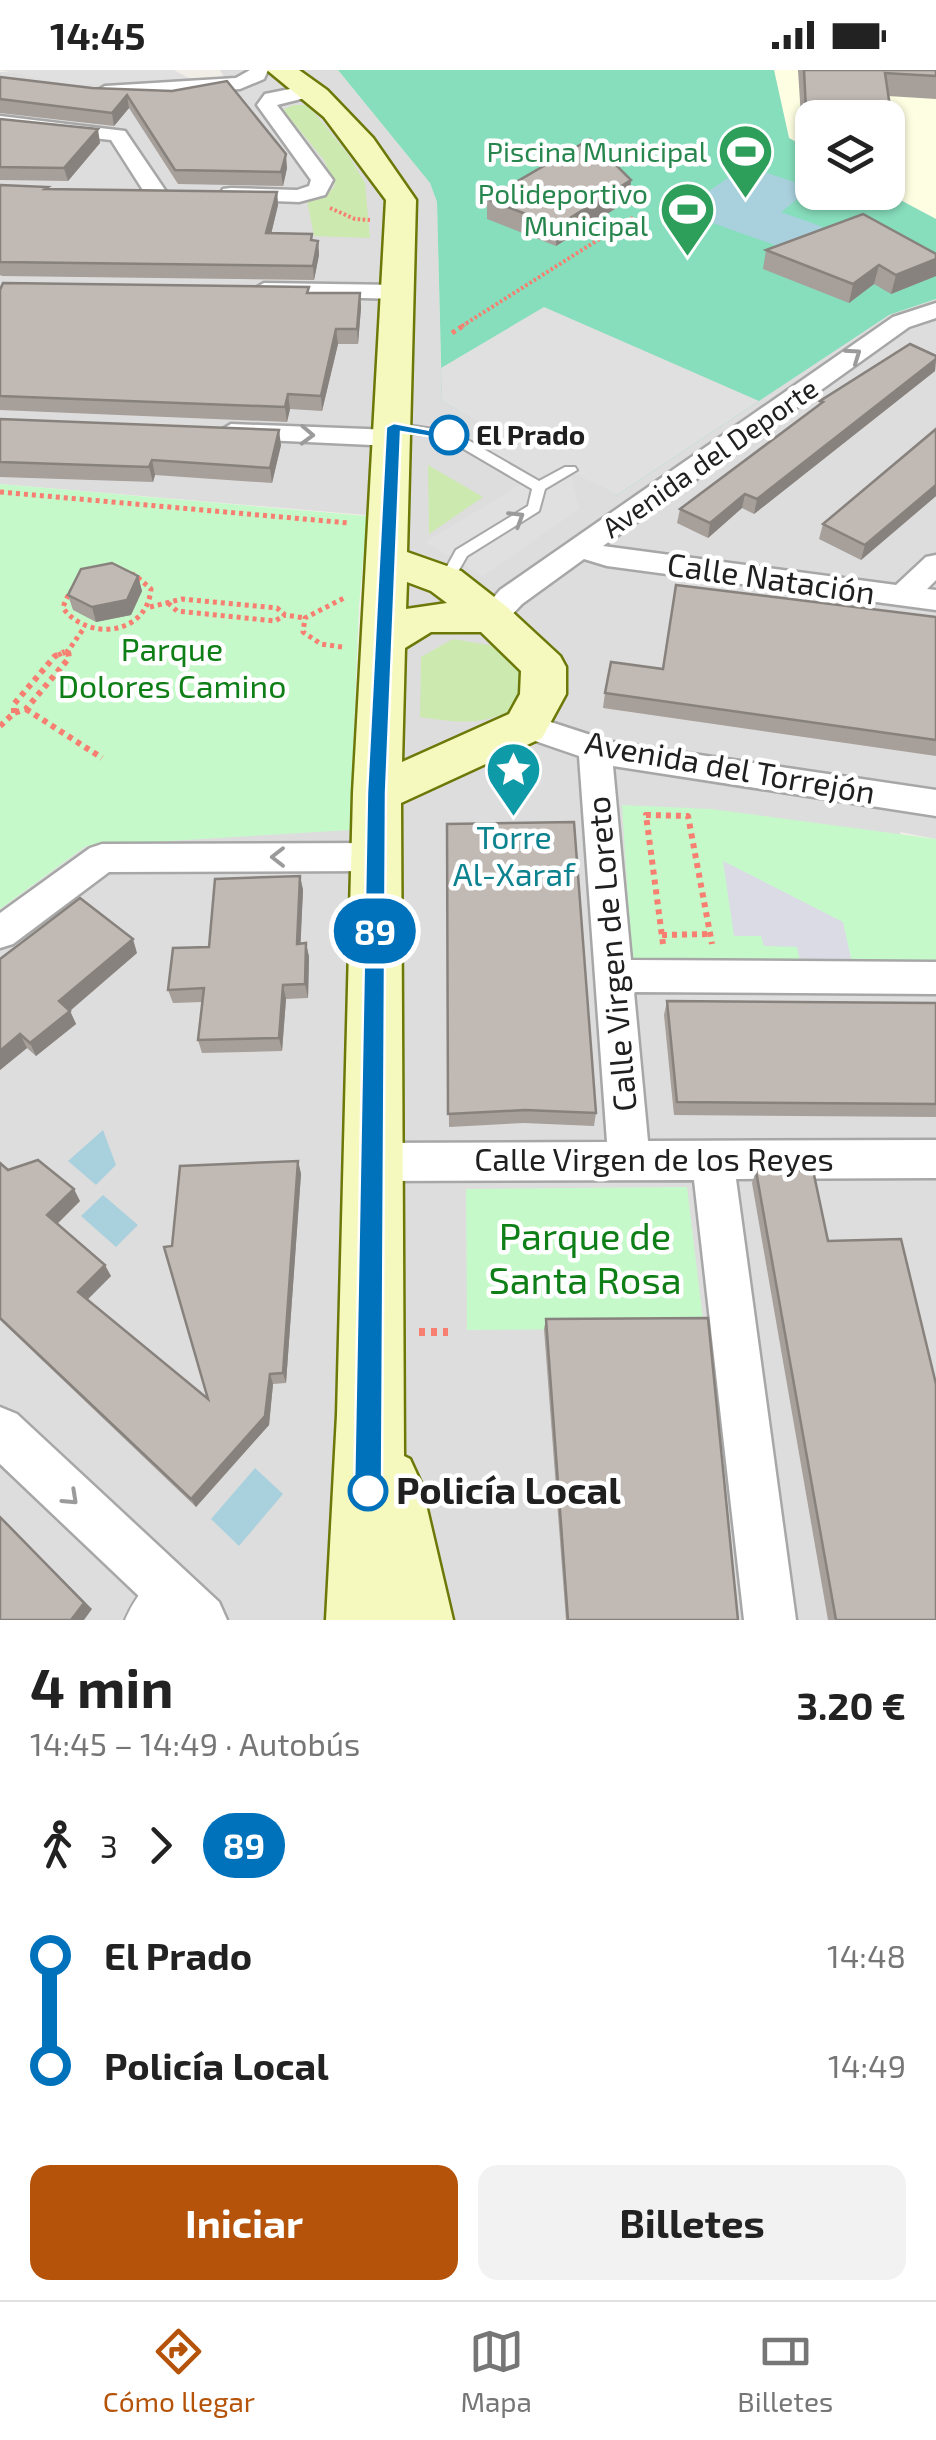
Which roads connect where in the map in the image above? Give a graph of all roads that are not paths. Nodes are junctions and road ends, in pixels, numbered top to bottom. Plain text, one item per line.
1 (259, 70) edge
2 (280, 70) edge
3 (316, 88) edge
4 (80, 91) edge
5 (0, 122) edge
6 (155, 193) edge
7 (209, 194) edge
8 (239, 290) edge
9 (398, 292) junction
10 (936, 310) edge
11 (214, 431) edge
12 (393, 433) junction
13 (570, 470) dead end
14 (539, 487) junction
15 (582, 549) junction
16 (389, 560) junction
17 (936, 564) edge
18 (446, 581) junction
19 (902, 596) junction
20 (936, 600) edge
21 (492, 617) junction
22 (365, 644) junction
23 (380, 722) junction
24 (508, 733) junction
25 (595, 748) junction
26 (376, 793) junction
27 (936, 803) edge
28 (376, 857) junction
29 (0, 933) edge
30 (614, 976) junction
31 (936, 978) edge
32 (629, 1160) junction
33 (713, 1160) junction
34 (372, 1162) junction
35 (934, 1167) edge
36 (371, 1415) junction
37 (0, 1431) edge
38 (172, 1610) edge
39 (362, 1620) edge
40 (416, 1620) edge
41 (770, 1620) edge

1 - 4 street
2 - 3 main road
3 - 7 street
3 - 9 main road
5 - 6 street
8 - 9 street
9 - 12 main road
15 -> 10 street, Avenida del Deporte
11 -> 12 street
12 - 14 lane
12 - 16 main road
13 - 14 lane
18 -> 14 lane
15 - 19 street, Calle Natación
15 - 21 street, Avenida del Deporte
16 - 18 main road
16 - 22 main road
17 - 19 street, Calle Natación
18 - 21 main road
19 - 20 street, Calle Natación
21 - 22 main road
21 - 24 main road
22 - 23 main road
23 - 24 main road
23 - 26 main road
24 - 25 street, Avenida del Torrejón
24 - 26 main road
25 - 27 street, Avenida del Torrejón
25 - 30 street, Calle Virgen de Loreto
26 - 28 main road
28 -> 29 street
28 - 34 main road
30 - 31 street
30 - 32 street, Calle Virgen de Loreto
32 - 33 street, Calle Virgen de los Reyes
32 - 34 street, Calle Virgen de los Reyes
33 - 35 street, Calle Virgen de los Reyes
33 - 41 street
34 - 36 main road
36 - 39 main road
36 - 40 main road
37 -> 38 street

